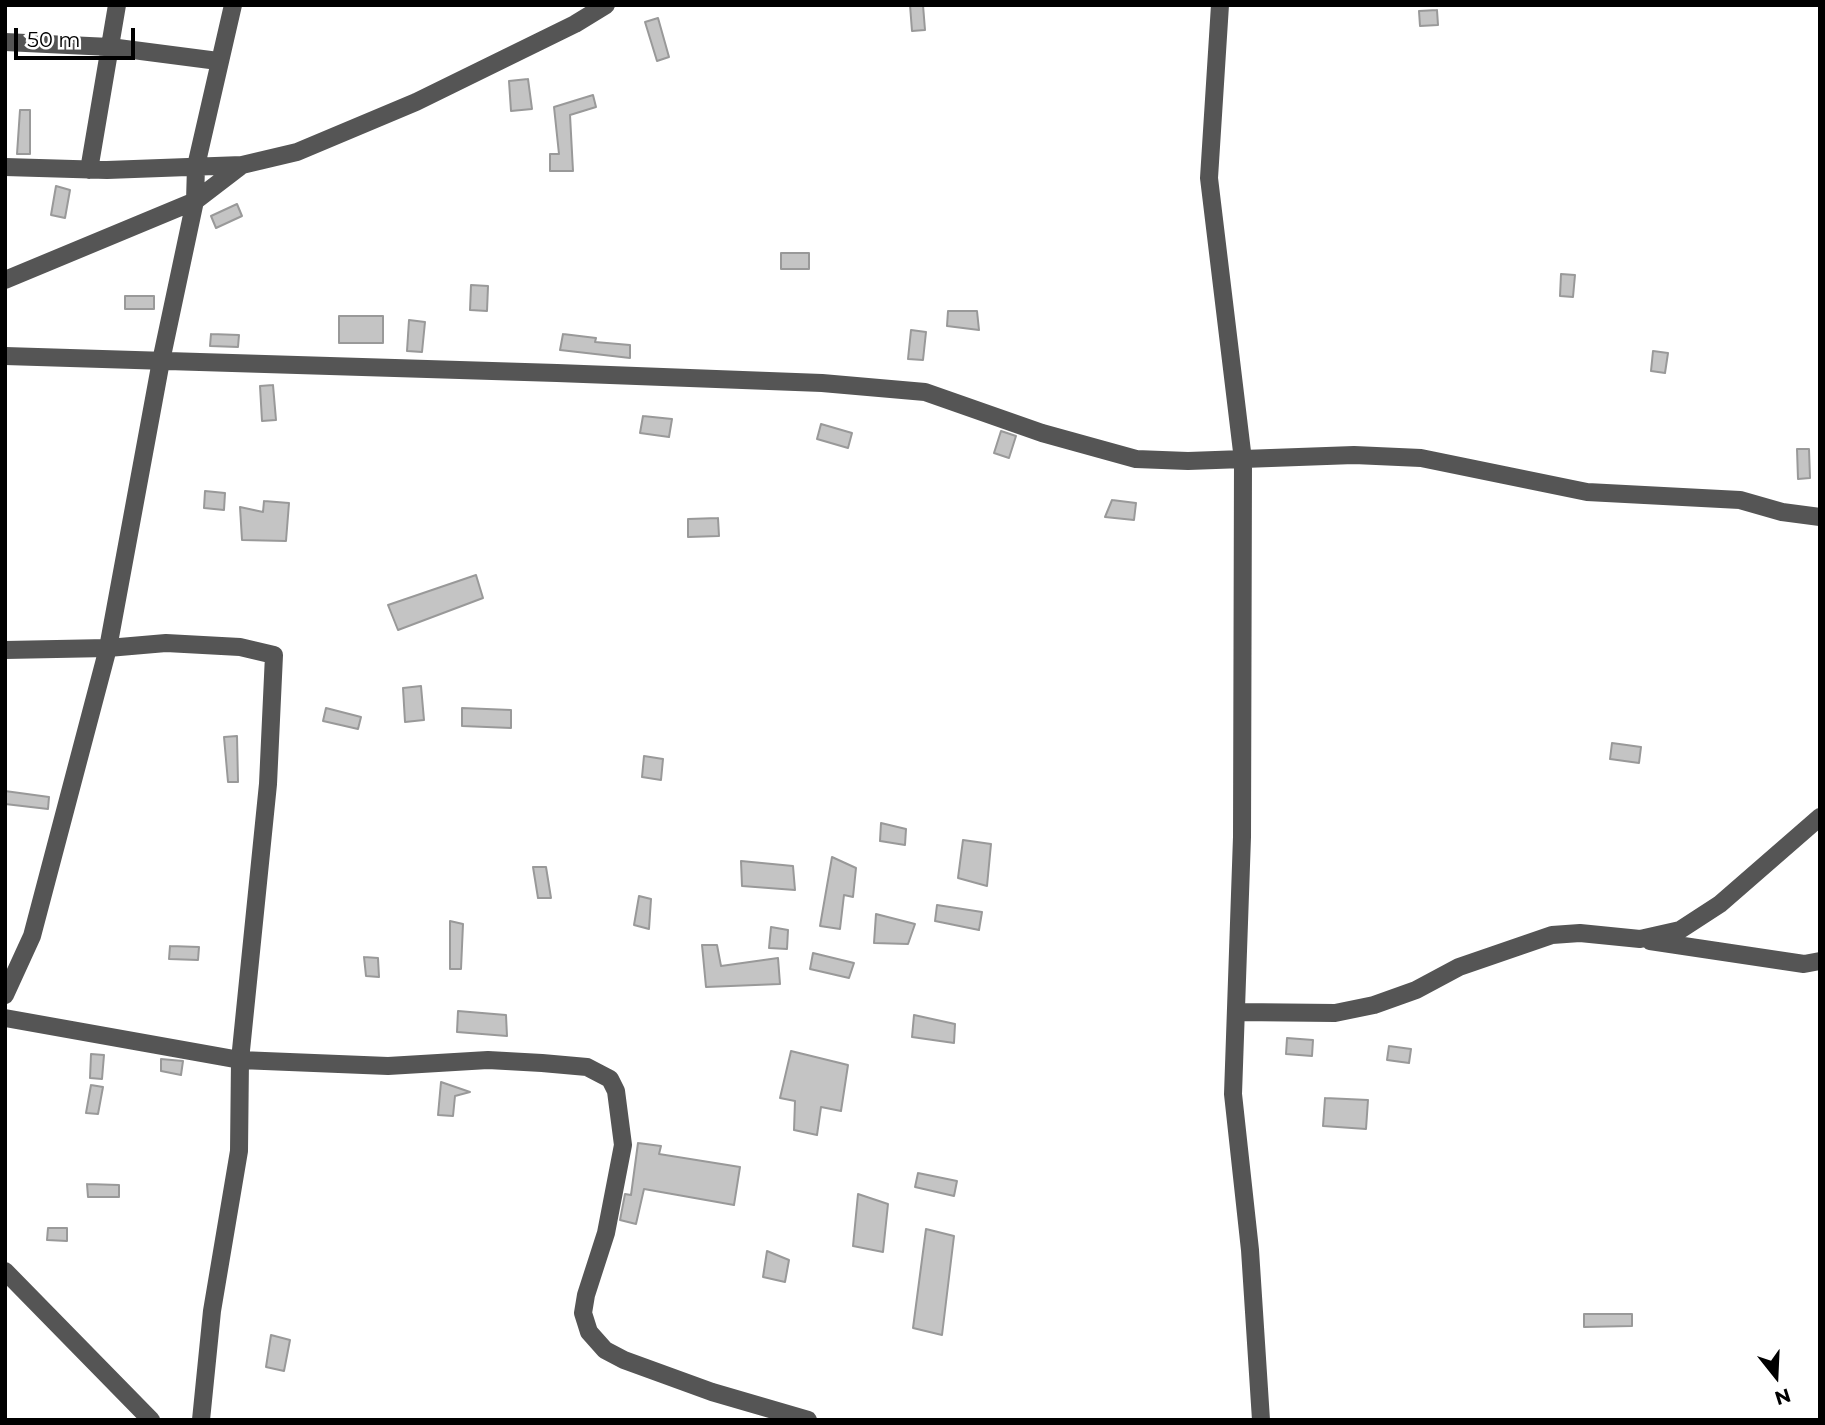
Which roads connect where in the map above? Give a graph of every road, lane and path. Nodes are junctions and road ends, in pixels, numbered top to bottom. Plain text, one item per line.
1 (117, 5) edge
2 (233, 5) edge
3 (607, 5) edge
4 (1220, 5) edge
5 (5, 42) edge
6 (110, 47) junction
7 (218, 61) junction
8 (242, 164) junction
9 (197, 166) junction
10 (5, 167) edge
11 (89, 170) junction
12 (195, 201) junction
13 (5, 280) edge
14 (5, 356) edge
15 (161, 360) junction
16 (1243, 460) junction
17 (1820, 517) edge
18 (108, 648) junction
19 (5, 650) edge
20 (1820, 817) edge
21 (1640, 939) junction
22 (1820, 961) edge
23 (5, 995) edge
24 (1237, 1012) junction
25 (5, 1018) edge
26 (240, 1060) junction
27 (5, 1271) edge
28 (151, 1420) edge
29 (201, 1420) edge
30 (808, 1420) edge
31 (1261, 1420) edge

1 - 6 street
2 - 7 street
3 - 8 street
4 - 16 street
5 - 6 street
6 - 7 street
6 - 11 street
7 - 9 street
8 - 9 street
8 - 12 street
9 - 11 street
9 - 12 street
10 - 11 street
12 - 13 street
12 - 15 street
14 - 15 street
15 - 16 street
15 - 18 street
16 - 17 street
16 - 24 street
18 - 19 street
18 - 23 street
18 - 26 street
20 - 21 street
21 - 22 street
21 - 24 street
24 - 31 street
25 - 26 street
26 - 29 street
26 - 30 street
27 - 28 street

